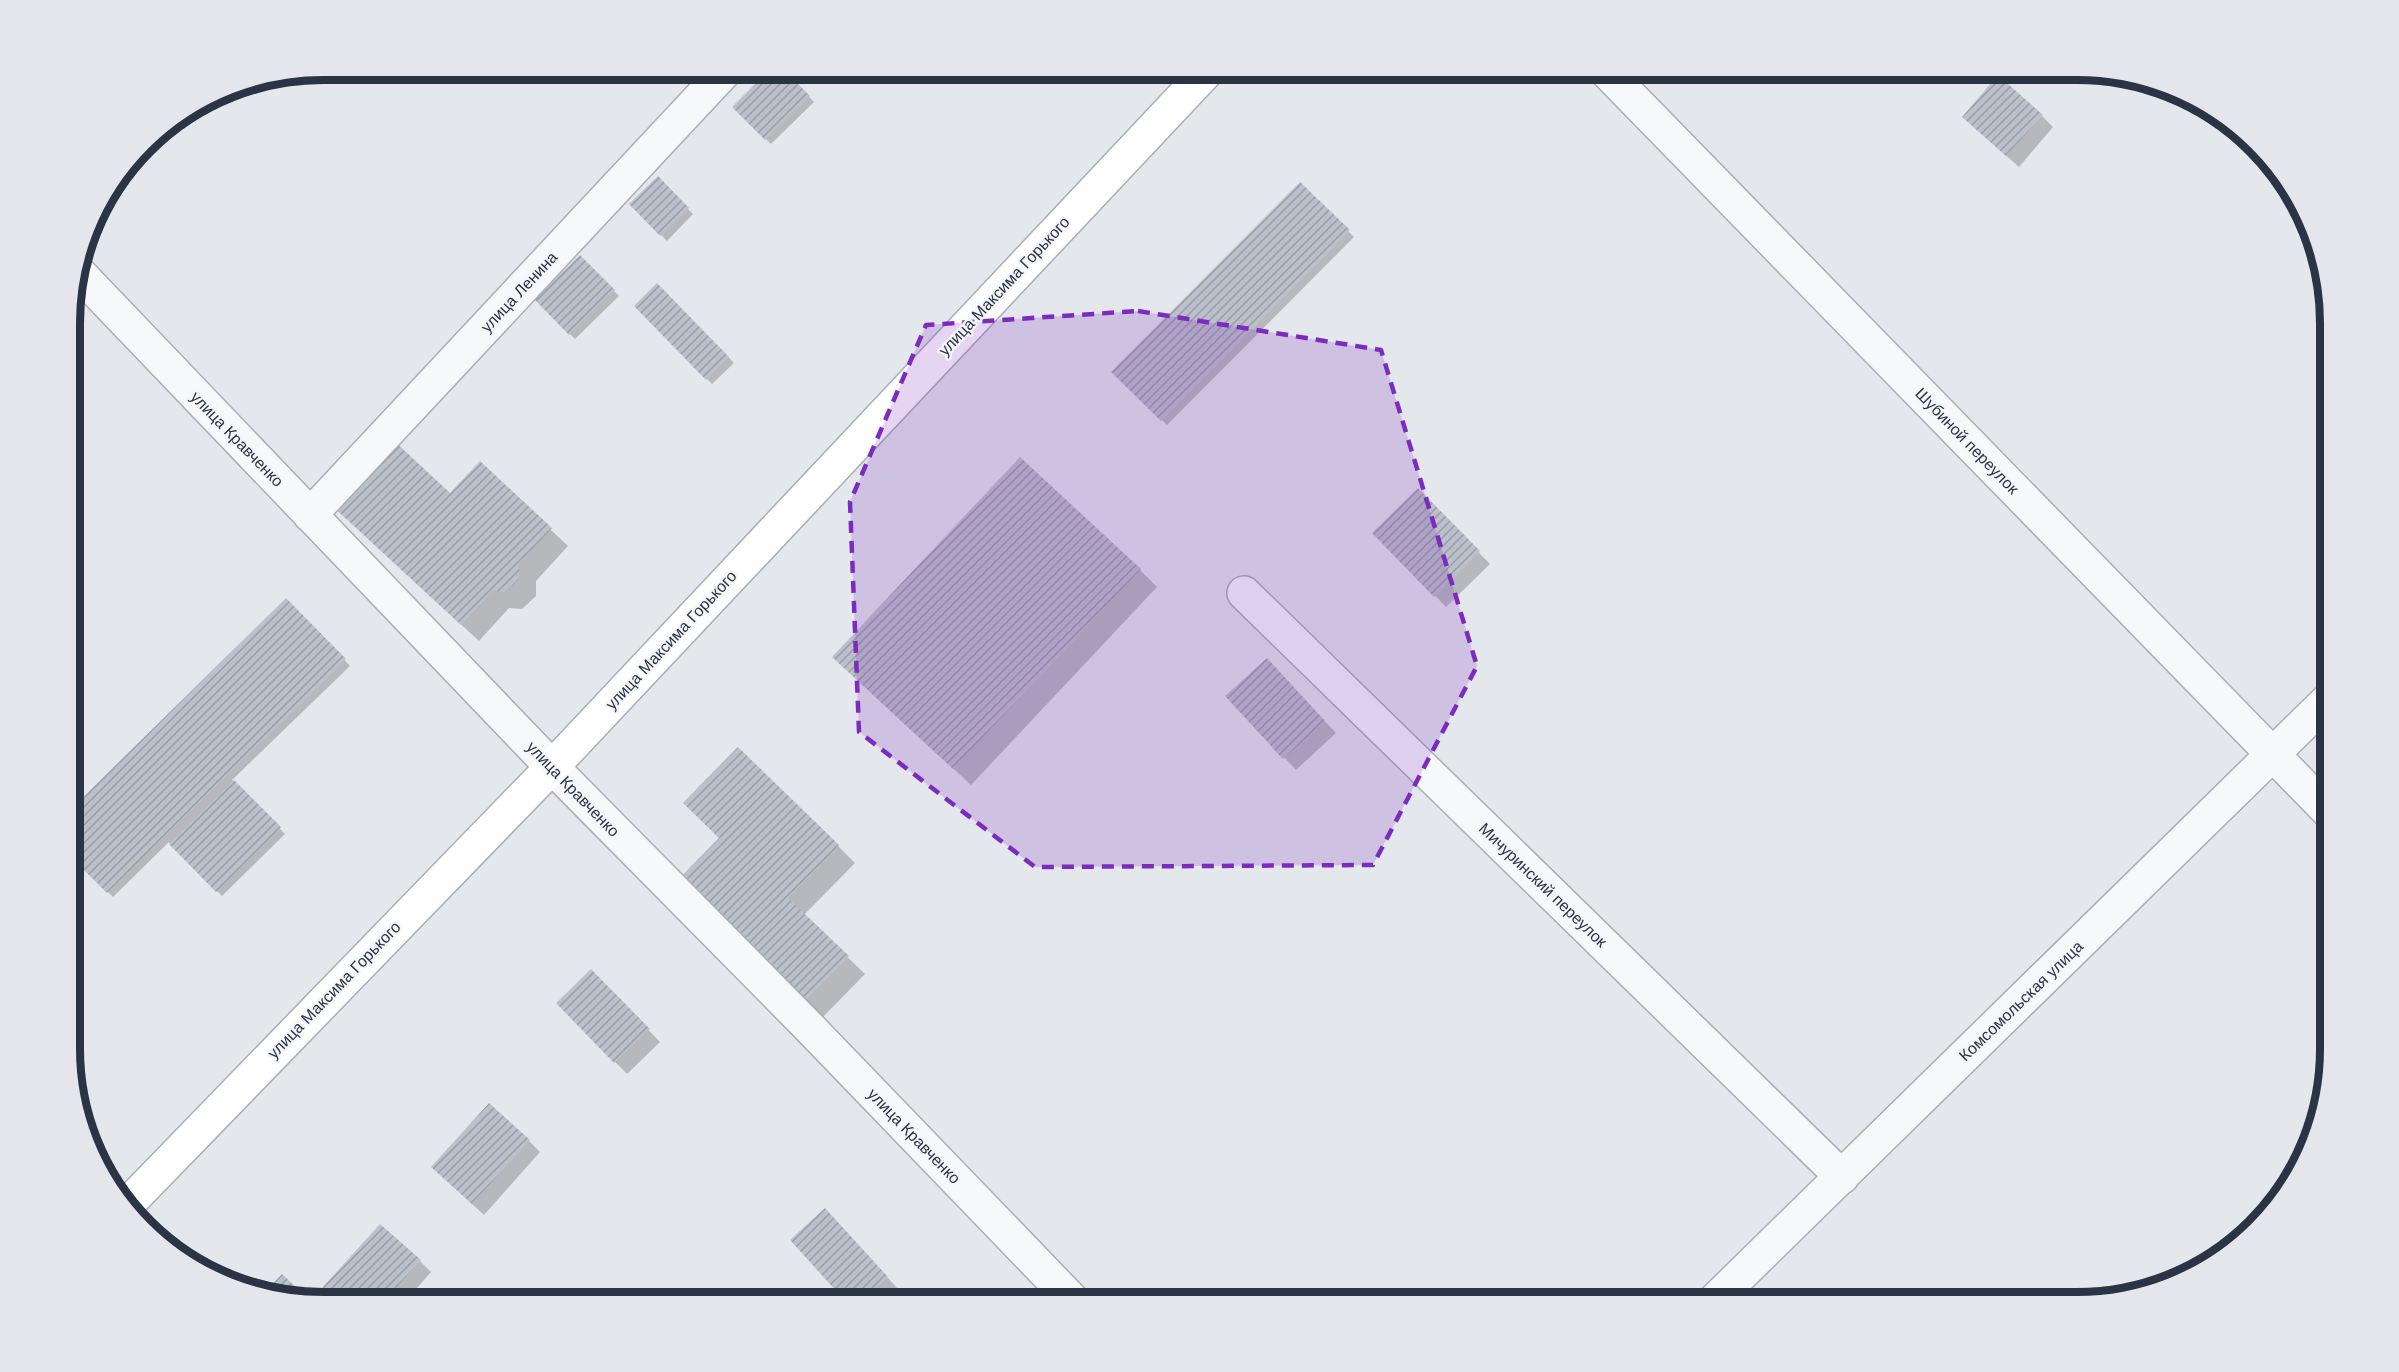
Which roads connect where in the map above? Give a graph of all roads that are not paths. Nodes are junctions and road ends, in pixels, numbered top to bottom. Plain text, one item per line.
1 (718, 80) edge
2 (1199, 80) edge
3 (1615, 80) edge
4 (84, 278) edge
5 (310, 515) junction
6 (1244, 593) dead end
7 (2320, 709) edge
8 (2273, 754) junction
9 (552, 767) junction
10 (2320, 802) edge
11 (1842, 1177) junction
12 (132, 1200) edge
13 (1064, 1292) edge
14 (1723, 1292) edge

1 - 5 street, улица Ленина
2 - 9 main road, улица Максима Горького
3 - 8 street, Шубиной переулок
4 - 5 street, улица Кравченко
5 - 9 street, улица Кравченко
6 - 11 street, Мичуринский переулок
7 - 8 street, Комсомольская улица
8 - 10 street, Шубиной переулок
8 - 11 street, Комсомольская улица
9 - 12 main road, улица Максима Горького
9 - 13 street, улица Кравченко
11 - 14 street, Комсомольская улица

